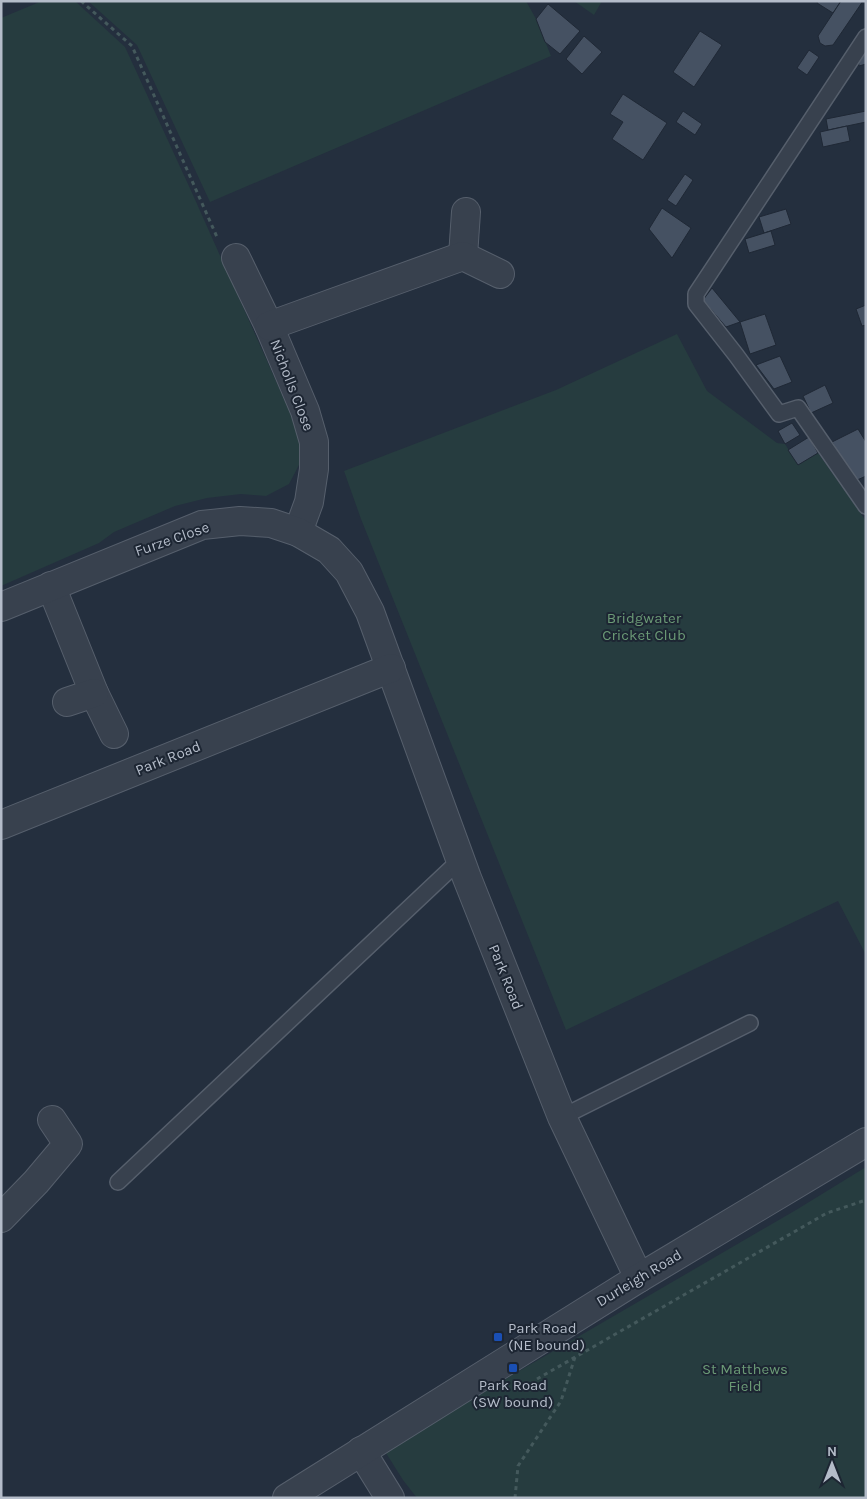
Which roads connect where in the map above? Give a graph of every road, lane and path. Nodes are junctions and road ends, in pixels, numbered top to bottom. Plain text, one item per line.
1 (81, 1) edge
2 (866, 37) edge
3 (466, 212) dead end
4 (462, 256) junction
5 (236, 258) joint
6 (500, 274) dead end
7 (269, 326) junction
8 (866, 506) edge
9 (298, 532) junction
10 (51, 586) junction
11 (1, 607) edge
12 (391, 668) junction
13 (94, 693) junction
14 (67, 702) dead end
15 (114, 734) dead end
16 (1, 825) edge
17 (460, 860) junction
18 (750, 1023) dead end
19 (562, 1117) junction
20 (52, 1120) dead end
21 (866, 1142) edge
22 (118, 1182) dead end
23 (866, 1200) edge
24 (1, 1218) edge
25 (639, 1278) junction
26 (575, 1357) junction
27 (533, 1382) dead end
28 (361, 1451) junction
29 (287, 1498) edge
30 (390, 1498) edge
31 (516, 1498) edge

1 - 5 path
2 - 8 lane
3 - 4 street
4 - 6 street
4 - 7 street, Nicholls Close
5 - 7 street, Nicholls Close
7 - 9 street, Nicholls Close
9 - 10 street, Furze Close
9 - 12 street, Park Road
10 - 11 street, Furze Close
10 - 13 street
12 - 16 street, Park Road
12 - 17 street, Park Road
13 - 14 street
13 - 15 street
17 - 19 street, Park Road
17 - 22 lane
18 - 19 lane
19 - 25 street, Park Road
20 - 24 street
21 - 25 street, Durleigh Road
23 - 26 path
25 - 28 street, Durleigh Road
26 - 27 path
26 - 31 path
28 - 29 street, Durleigh Road
28 - 30 street

